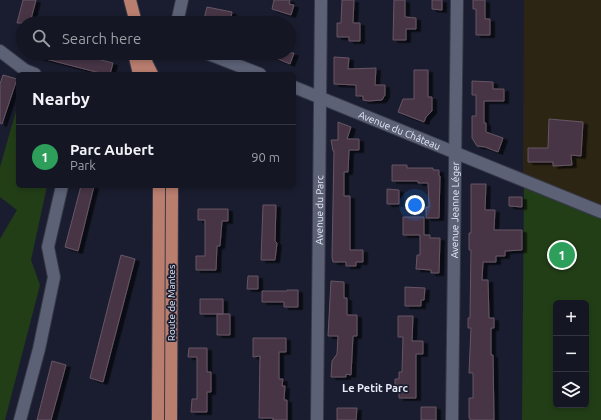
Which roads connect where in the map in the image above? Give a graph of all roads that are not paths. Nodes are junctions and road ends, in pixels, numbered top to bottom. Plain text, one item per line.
1 (122, 0) edge
2 (130, 0) edge
3 (138, 0) edge
4 (182, 0) edge
5 (321, 0) edge
6 (457, 0) edge
7 (126, 16) edge
8 (134, 16) edge
9 (141, 16) edge
10 (179, 16) edge
11 (0, 51) edge
12 (136, 60) edge
13 (146, 60) edge
14 (151, 60) edge
15 (224, 60) edge
16 (30, 72) edge
17 (139, 72) edge
18 (151, 72) edge
19 (152, 72) edge
20 (255, 72) edge
21 (296, 88) edge
22 (320, 97) junction
23 (455, 153) junction
24 (62, 188) edge
25 (158, 188) edge
26 (172, 188) edge
27 (601, 212) edge
28 (20, 420) edge
29 (158, 420) edge
30 (171, 420) edge
31 (317, 420) edge
32 (452, 420) edge

1 - 7 main road
2 - 8 main road
3 - 9 main road
4 - 10 street
5 - 22 street, Avenue du Parc
6 - 23 street, Avenue Jeanne Léger
11 - 16 street
12 - 17 main road
13 - 18 main road
14 - 19 main road
15 - 20 street
21 - 22 street, Avenue du Château
22 - 23 street, Avenue du Château
22 - 31 street, Avenue du Parc
23 - 27 street, Avenue du Château
23 - 32 street, Avenue Jeanne Léger
24 - 28 street
25 - 29 main road, Route de Mantes
26 - 30 main road, Route de Mantes

